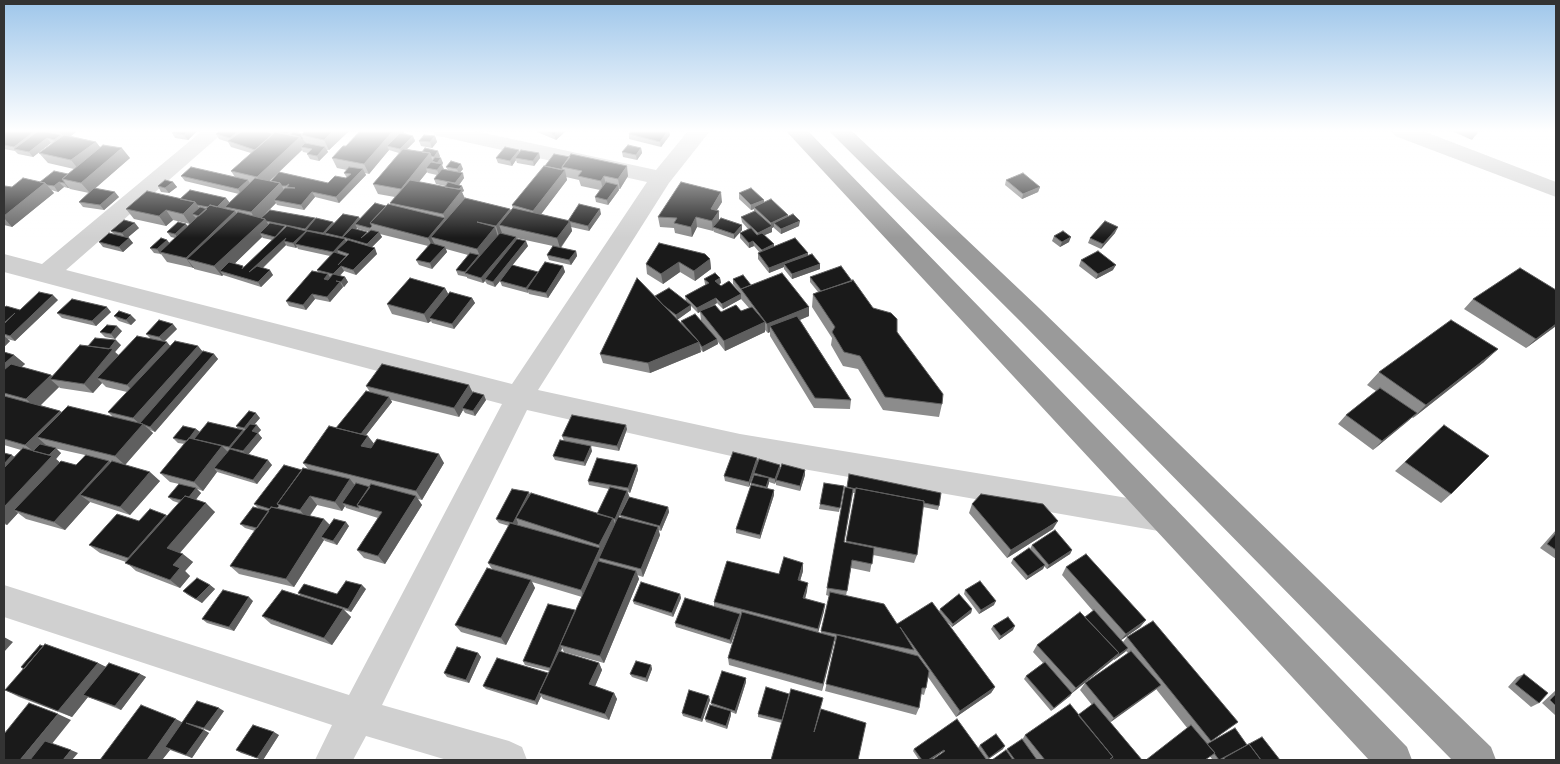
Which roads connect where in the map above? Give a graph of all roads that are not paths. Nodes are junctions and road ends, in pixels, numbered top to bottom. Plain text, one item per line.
1 (173, 167) edge
2 (608, 167) edge
3 (670, 167) edge
4 (830, 167) edge
5 (876, 167) edge
6 (1495, 167) edge
7 (661, 178) junction
8 (1556, 190) edge
9 (4, 263) edge
10 (47, 273) junction
11 (519, 397) junction
12 (1164, 518) junction
13 (4, 601) edge
14 (358, 716) junction
15 (333, 760) edge
16 (508, 760) edge
17 (1394, 760) edge
18 (1478, 760) edge

1 - 10 street
2 - 7 street
3 - 7 street
4 - 12 highway
5 - 18 highway
6 - 8 street
7 - 11 street
9 - 10 street
10 - 11 street
11 - 12 street
11 - 14 street
12 - 17 highway
13 - 14 street
14 - 15 street
14 - 16 street

